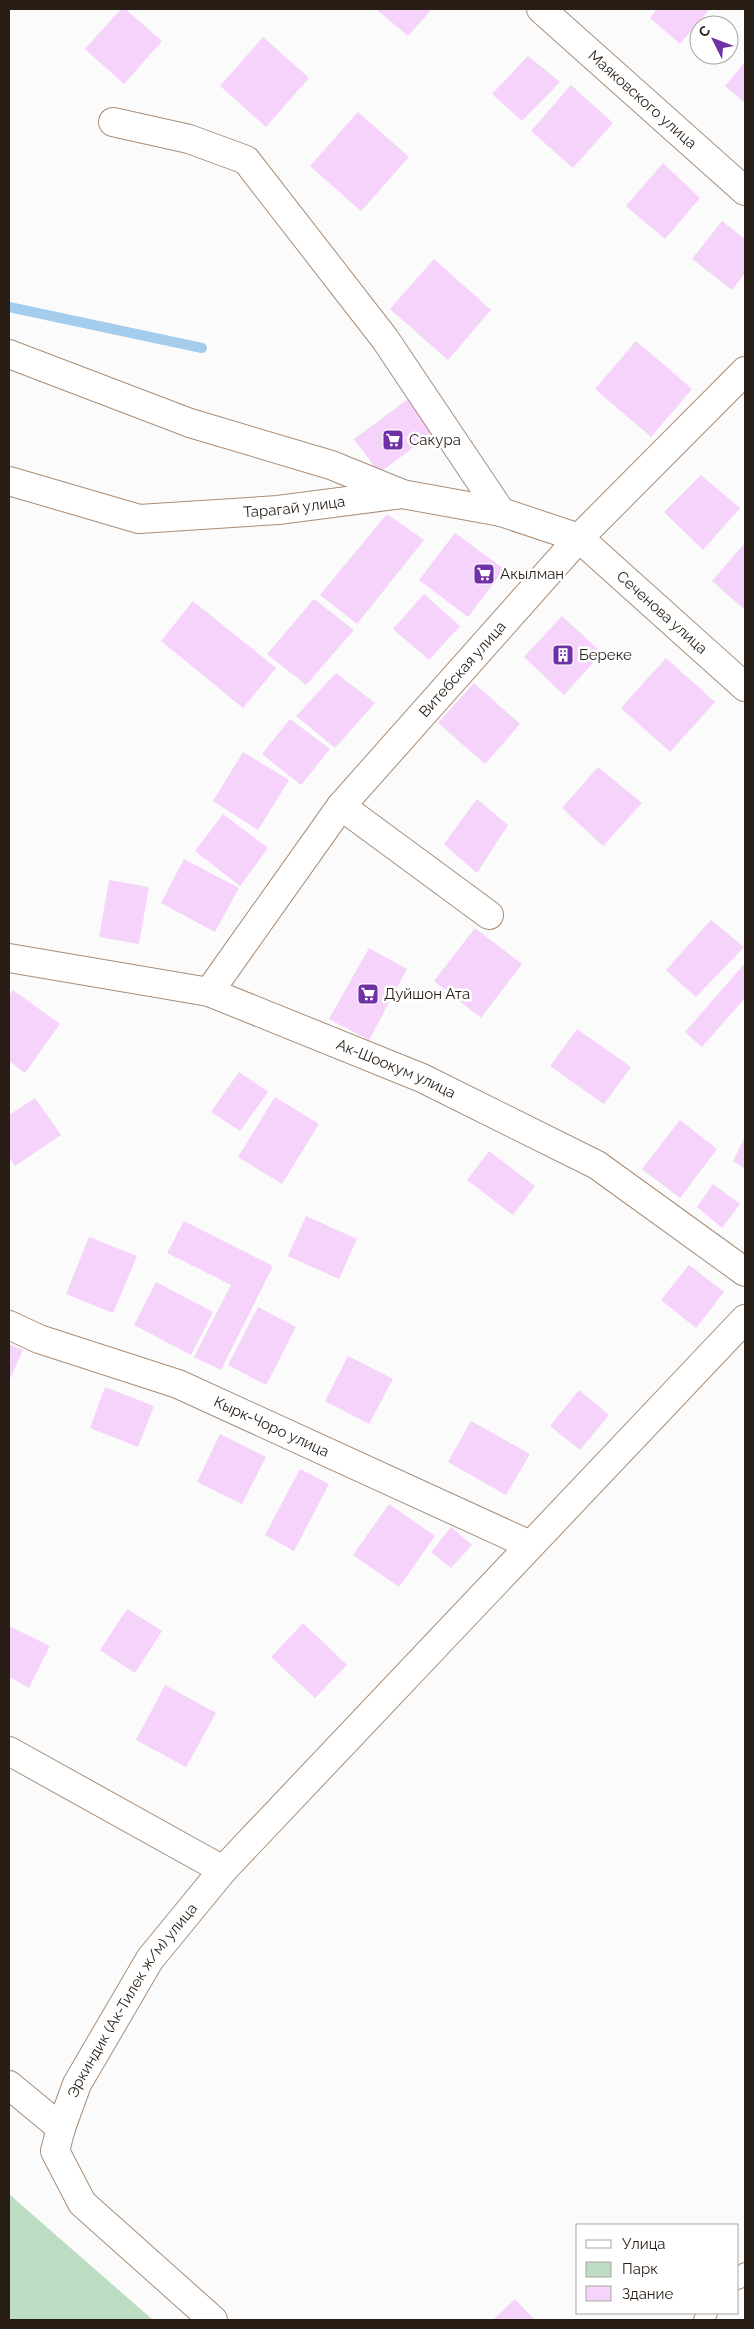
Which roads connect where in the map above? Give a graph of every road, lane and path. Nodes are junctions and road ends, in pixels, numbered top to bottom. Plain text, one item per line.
1 (541, 9) edge
2 (113, 122) dead end
3 (745, 191) edge
4 (9, 354) edge
5 (745, 371) edge
6 (9, 481) edge
7 (402, 494) junction
8 (501, 512) junction
9 (579, 538) junction
10 (745, 687) edge
11 (342, 806) junction
12 (489, 915) dead end
13 (9, 958) edge
14 (209, 992) junction
15 (745, 1272) edge
16 (745, 1319) edge
17 (9, 1325) edge
18 (530, 1545) junction
19 (9, 1751) edge
20 (223, 1870) junction
21 (9, 2085) edge
22 (61, 2128) junction
23 (212, 2320) edge

1 - 3 street, Маяковского улица
2 - 8 street
4 - 7 street
5 - 9 street, Витебская улица
6 - 7 street, Тарагай улица
7 - 8 street, Тарагай улица
8 - 9 street, Тарагай улица
9 - 10 street, Сеченова улица
9 - 11 street, Витебская улица
11 - 12 street
11 - 14 street, Витебская улица
13 - 14 street, Ак-Шоокум улица
14 - 15 street, Ак-Шоокум улица
16 - 18 street, Эркиндик (Ак-Тилек ж/м) улица
17 - 18 street, Кырк-Чоро улица
18 - 20 street, Эркиндик (Ак-Тилек ж/м) улица
19 - 20 street
20 - 22 street, Эркиндик (Ак-Тилек ж/м) улица
21 - 22 street
22 - 23 street, Эркиндик (Ак-Тилек ж/м) улица

